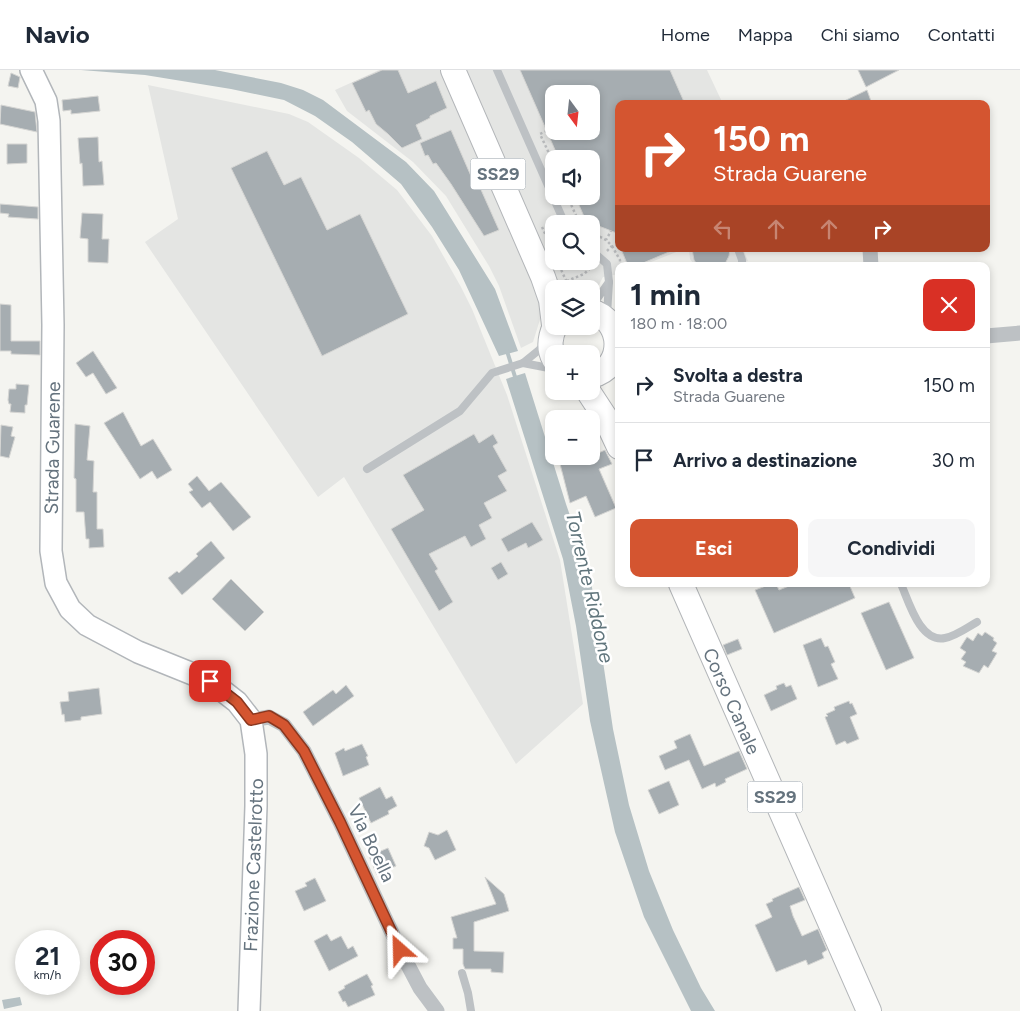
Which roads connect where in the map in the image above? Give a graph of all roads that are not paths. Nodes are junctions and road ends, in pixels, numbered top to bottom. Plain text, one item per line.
1 (31, 70) edge
2 (453, 70) edge
3 (498, 70) edge
4 (561, 215) edge
5 (600, 258) edge
6 (556, 279) edge
7 (609, 282) junction
8 (605, 323) edge
9 (1020, 334) edge
10 (549, 335) edge
11 (990, 336) edge
12 (615, 345) edge
13 (615, 355) edge
14 (522, 364) junction
15 (545, 368) edge
16 (605, 370) edge
17 (594, 400) edge
18 (605, 417) junction
19 (615, 438) edge
20 (367, 469) dead end
21 (682, 587) edge
22 (902, 587) edge
23 (977, 622) dead end
24 (251, 720) junction
25 (462, 973) dead end
26 (249, 1011) edge
27 (437, 1011) edge
28 (471, 1011) edge
29 (869, 1011) edge

1 - 24 main road, Strada Guarene
2 - 6 main road, SS29
3 - 4 lane
5 - 7 lane
7 - 8 lane
7 - 8 lane
8 - 12 main road
9 - 11 street
10 - 14 lane
13 - 16 main road
14 - 15 lane
14 - 20 lane
16 - 18 main road
17 - 18 main road
18 - 19 main road
21 - 29 main road, Corso Canale / SS29
22 - 23 lane
24 - 26 main road, Frazione Castelrotto
24 - 27 street, Via Boella
25 - 28 lane

